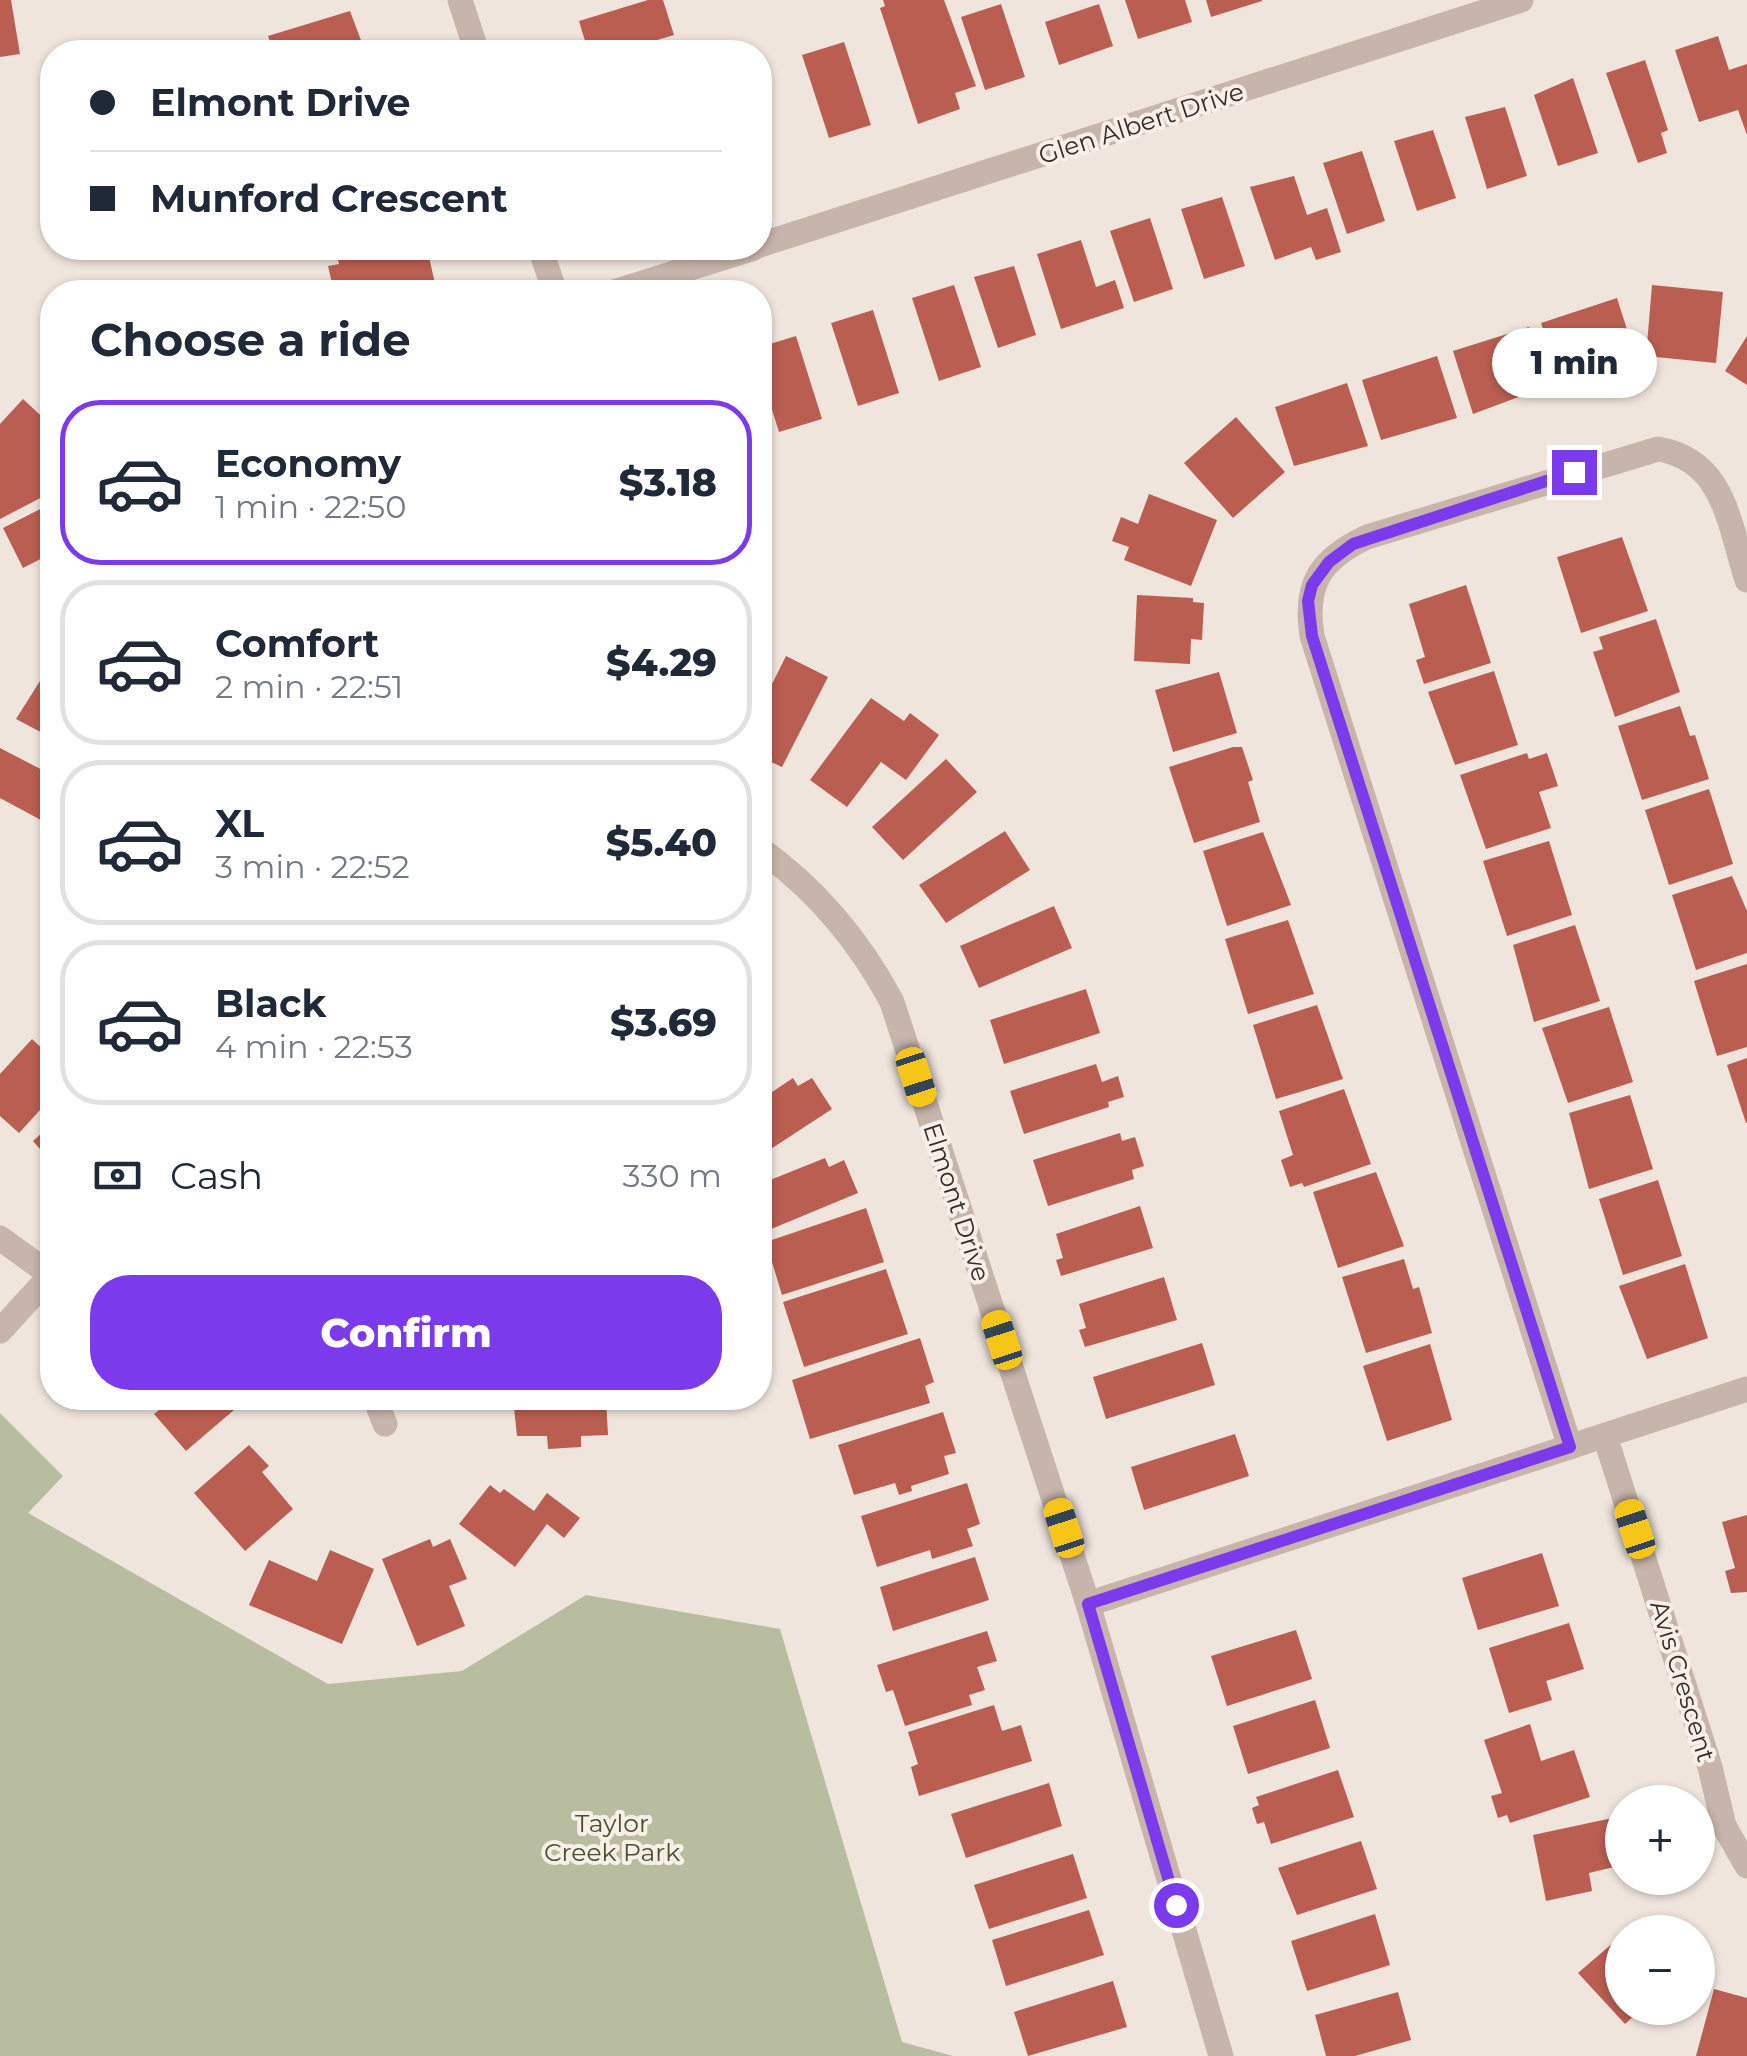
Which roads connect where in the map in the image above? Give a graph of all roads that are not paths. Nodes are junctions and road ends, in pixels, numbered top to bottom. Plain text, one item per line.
1 (460, 0) edge
2 (1522, 0) edge
3 (473, 40) edge
4 (772, 241) edge
5 (713, 260) edge
6 (651, 280) edge
7 (1747, 580) edge
8 (772, 859) edge
9 (0, 1238) edge
10 (40, 1266) edge
11 (40, 1288) edge
12 (0, 1331) edge
13 (1747, 1389) edge
14 (379, 1410) edge
15 (384, 1424) dead end
16 (1605, 1436) junction
17 (1570, 1447) junction
18 (1088, 1604) junction
19 (1747, 1866) edge
20 (1221, 2056) edge

1 - 3 street
2 - 4 street, Glen Albert Drive
5 - 6 street, Glen Albert Drive
7 - 17 street
8 - 18 street, Elmont Drive
9 - 10 street
11 - 12 street
13 - 16 street
14 - 15 street
16 - 17 street
16 - 19 street, Avis Crescent
17 - 18 street
18 - 20 street, Elmont Drive

